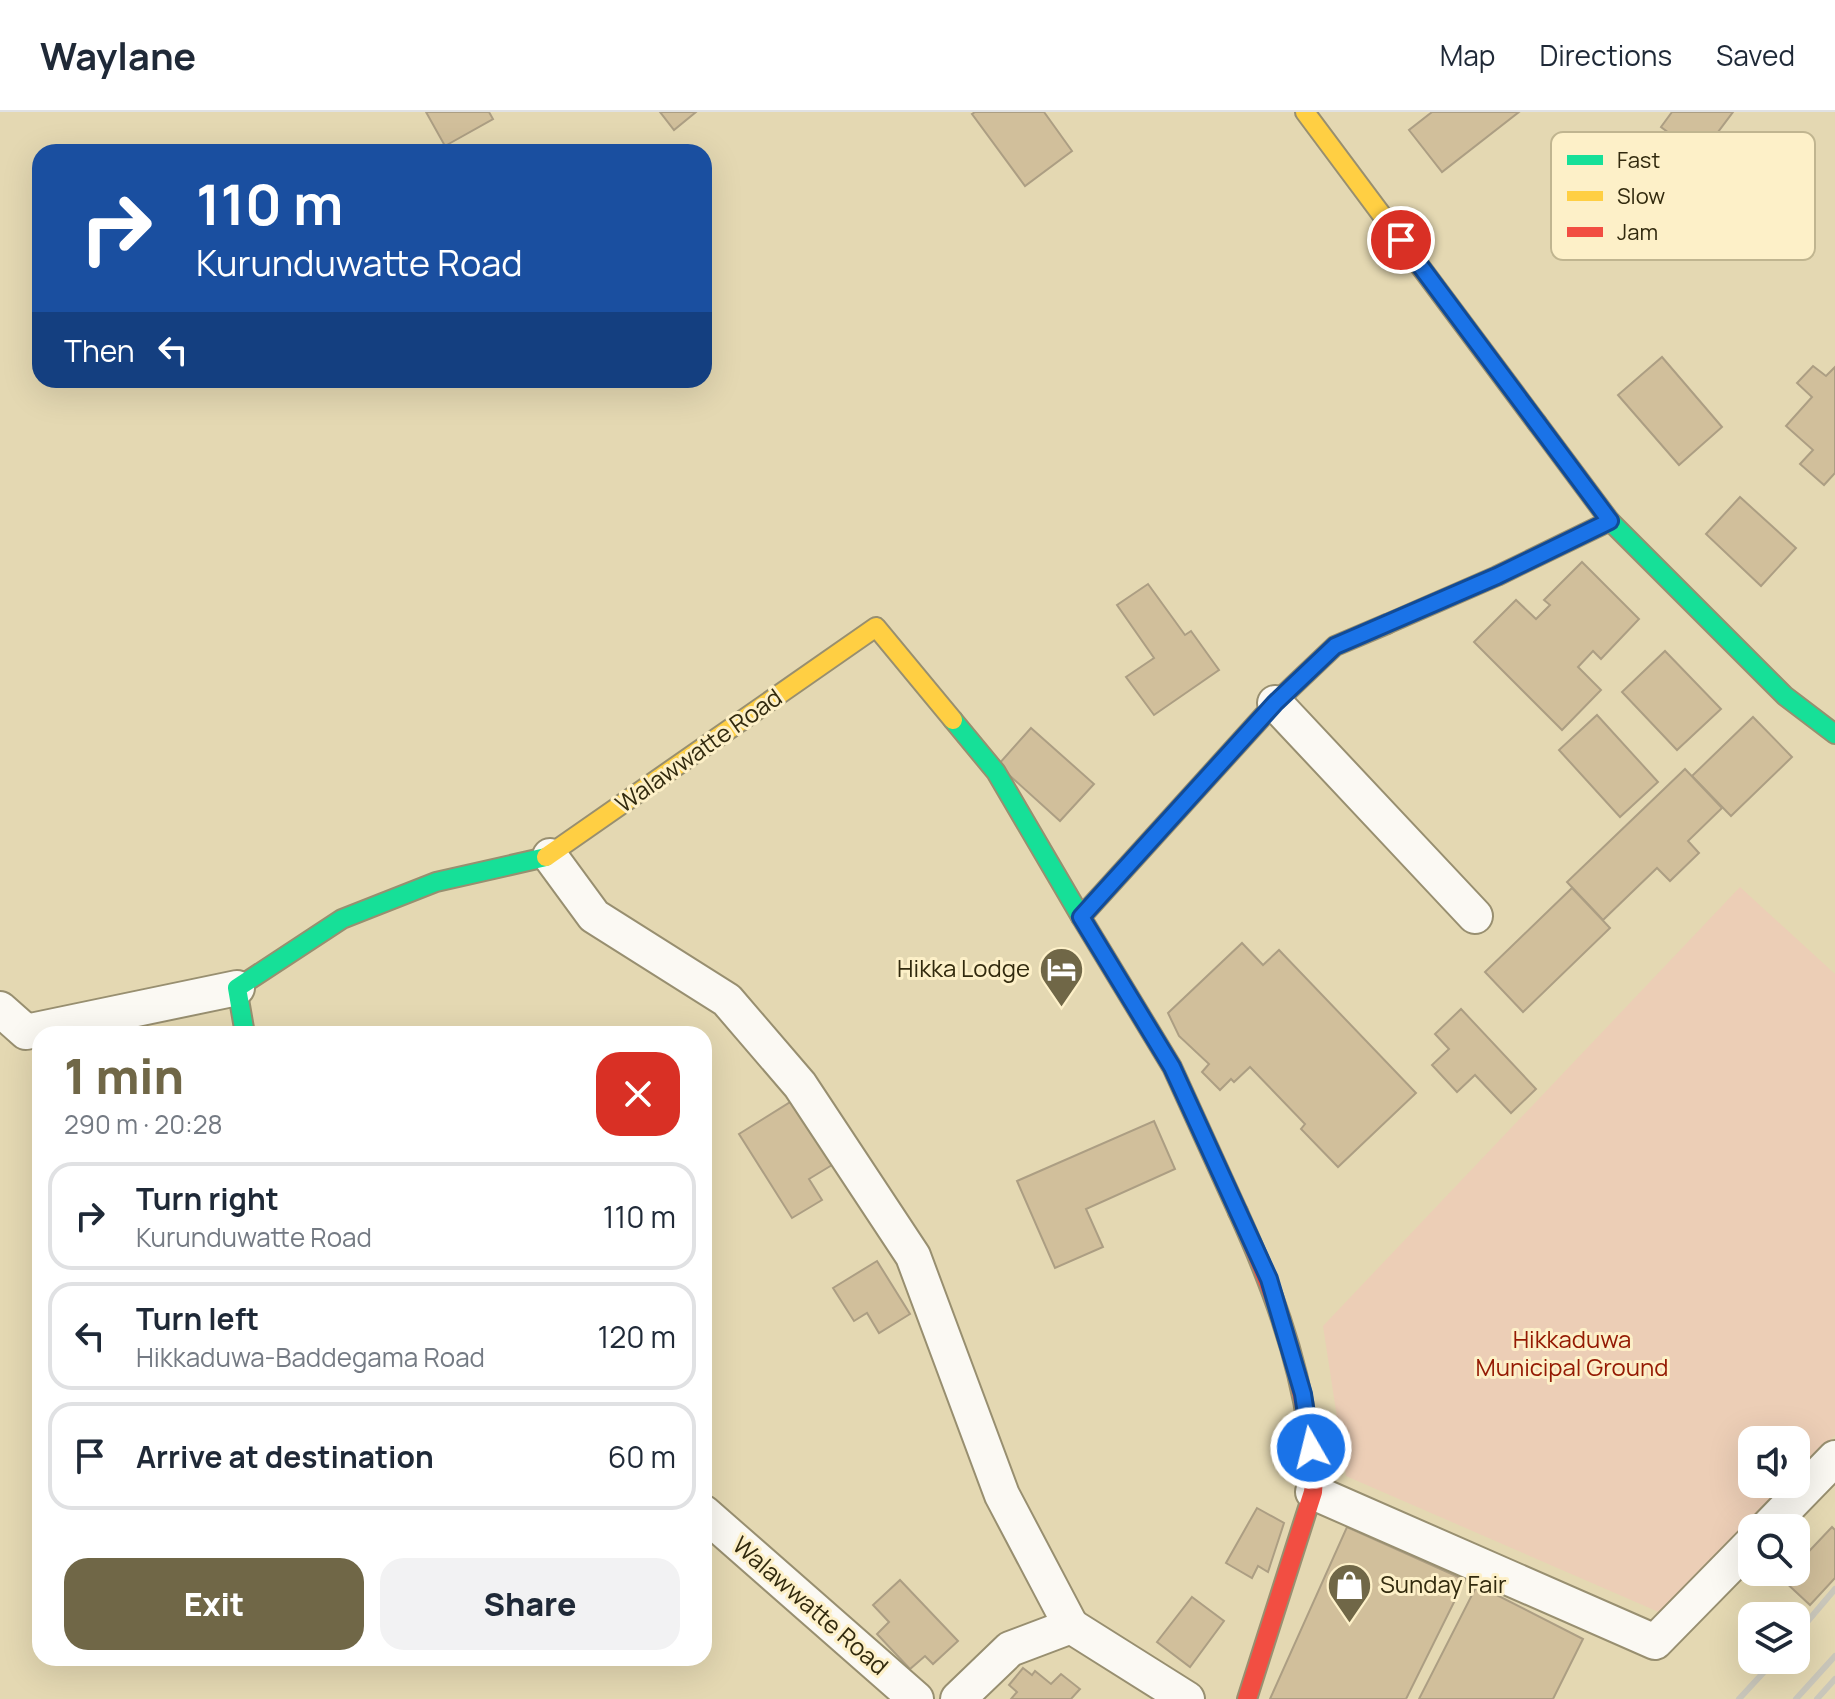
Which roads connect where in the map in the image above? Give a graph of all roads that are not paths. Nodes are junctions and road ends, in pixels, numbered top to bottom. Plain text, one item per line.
1 (1305, 112) edge
2 (1610, 521) junction
3 (1275, 703) junction
4 (1835, 734) edge
5 (550, 856) junction
6 (1475, 916) dead end
7 (1081, 917) junction
8 (237, 988) junction
9 (0, 1009) edge
10 (55, 1026) edge
11 (244, 1026) edge
12 (32, 1031) edge
13 (1835, 1458) edge
14 (1313, 1492) junction
15 (1781, 1514) edge
16 (712, 1520) edge
17 (1738, 1557) edge
18 (1071, 1626) junction
19 (916, 1699) edge
20 (958, 1699) edge
21 (1187, 1699) edge
22 (1247, 1699) edge

1 - 2 street
2 - 3 street
2 - 4 street
3 - 6 street
3 - 7 street
5 - 7 street, Walawwatte Road
5 - 8 street, Walawwatte Road
5 - 18 street
7 - 14 street
8 - 10 street
8 - 11 street
9 - 12 street
13 - 15 street
14 - 17 street
14 - 22 street
16 - 19 street, Walawwatte Road
18 - 20 street
18 - 21 street

